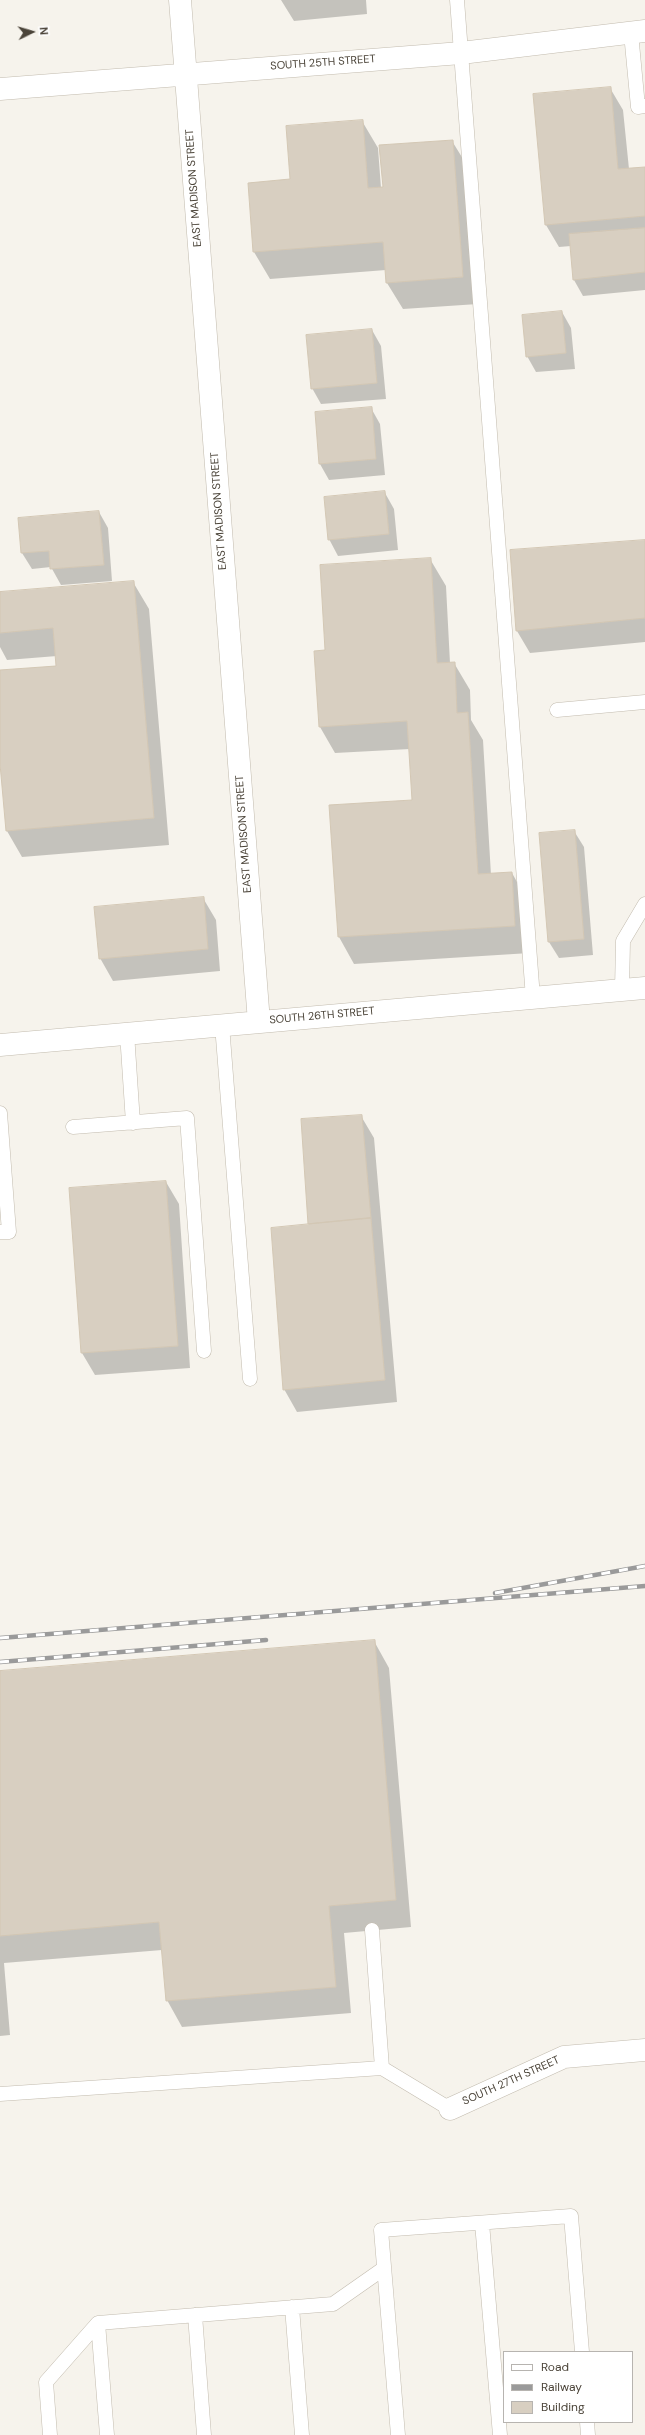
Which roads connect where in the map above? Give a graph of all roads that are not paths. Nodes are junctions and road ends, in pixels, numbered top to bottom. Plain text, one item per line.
1 (180, 0) edge
2 (457, 0) edge
3 (638, 32) edge
4 (461, 53) junction
5 (186, 74) junction
6 (0, 89) edge
7 (645, 106) edge
8 (645, 702) edge
9 (557, 710) dead end
10 (645, 904) edge
11 (645, 988) edge
12 (622, 990) junction
13 (533, 998) junction
14 (259, 1022) junction
15 (222, 1025) junction
16 (127, 1033) junction
17 (0, 1045) edge
18 (0, 1113) edge
19 (133, 1123) junction
20 (73, 1127) dead end
21 (0, 1232) edge
22 (204, 1351) dead end
23 (250, 1379) dead end
24 (372, 1930) dead end
25 (645, 2050) edge
26 (382, 2068) junction
27 (0, 2094) edge
28 (450, 2109) joint
29 (482, 2223) junction
30 (383, 2269) junction
31 (292, 2307) junction
32 (195, 2315) junction
33 (98, 2323) junction
34 (582, 2351) edge
35 (587, 2423) edge
36 (50, 2435) edge
37 (107, 2435) edge
38 (204, 2435) edge
39 (302, 2435) edge
40 (398, 2435) edge
41 (500, 2435) edge
42 (588, 2435) edge

1 - 5 street, EAST MADISON STREET
2 - 4 lane
3 - 4 street, SOUTH 25TH STREET
3 - 7 lane
4 - 5 street, SOUTH 25TH STREET
4 - 13 lane
5 - 6 street, SOUTH 25TH STREET
5 - 14 street, EAST MADISON STREET
8 - 9 lane
10 - 12 lane
11 - 12 street, SOUTH 26TH STREET
12 - 13 street, SOUTH 26TH STREET
13 - 14 street, SOUTH 26TH STREET
14 - 15 street, SOUTH 26TH STREET
15 - 16 street, SOUTH 26TH STREET
15 - 23 lane
16 - 17 street, SOUTH 26TH STREET
16 - 19 lane
18 - 21 lane
19 - 20 lane
19 - 22 lane
24 - 26 lane
25 - 28 street, SOUTH 27TH STREET
26 - 27 lane
26 - 28 lane
29 - 30 lane
29 - 34 lane
29 - 41 lane
30 - 31 lane
30 - 40 lane
31 - 32 lane
31 - 39 lane
32 - 33 lane
32 - 38 lane
33 - 36 lane
33 - 37 lane
35 - 42 lane

